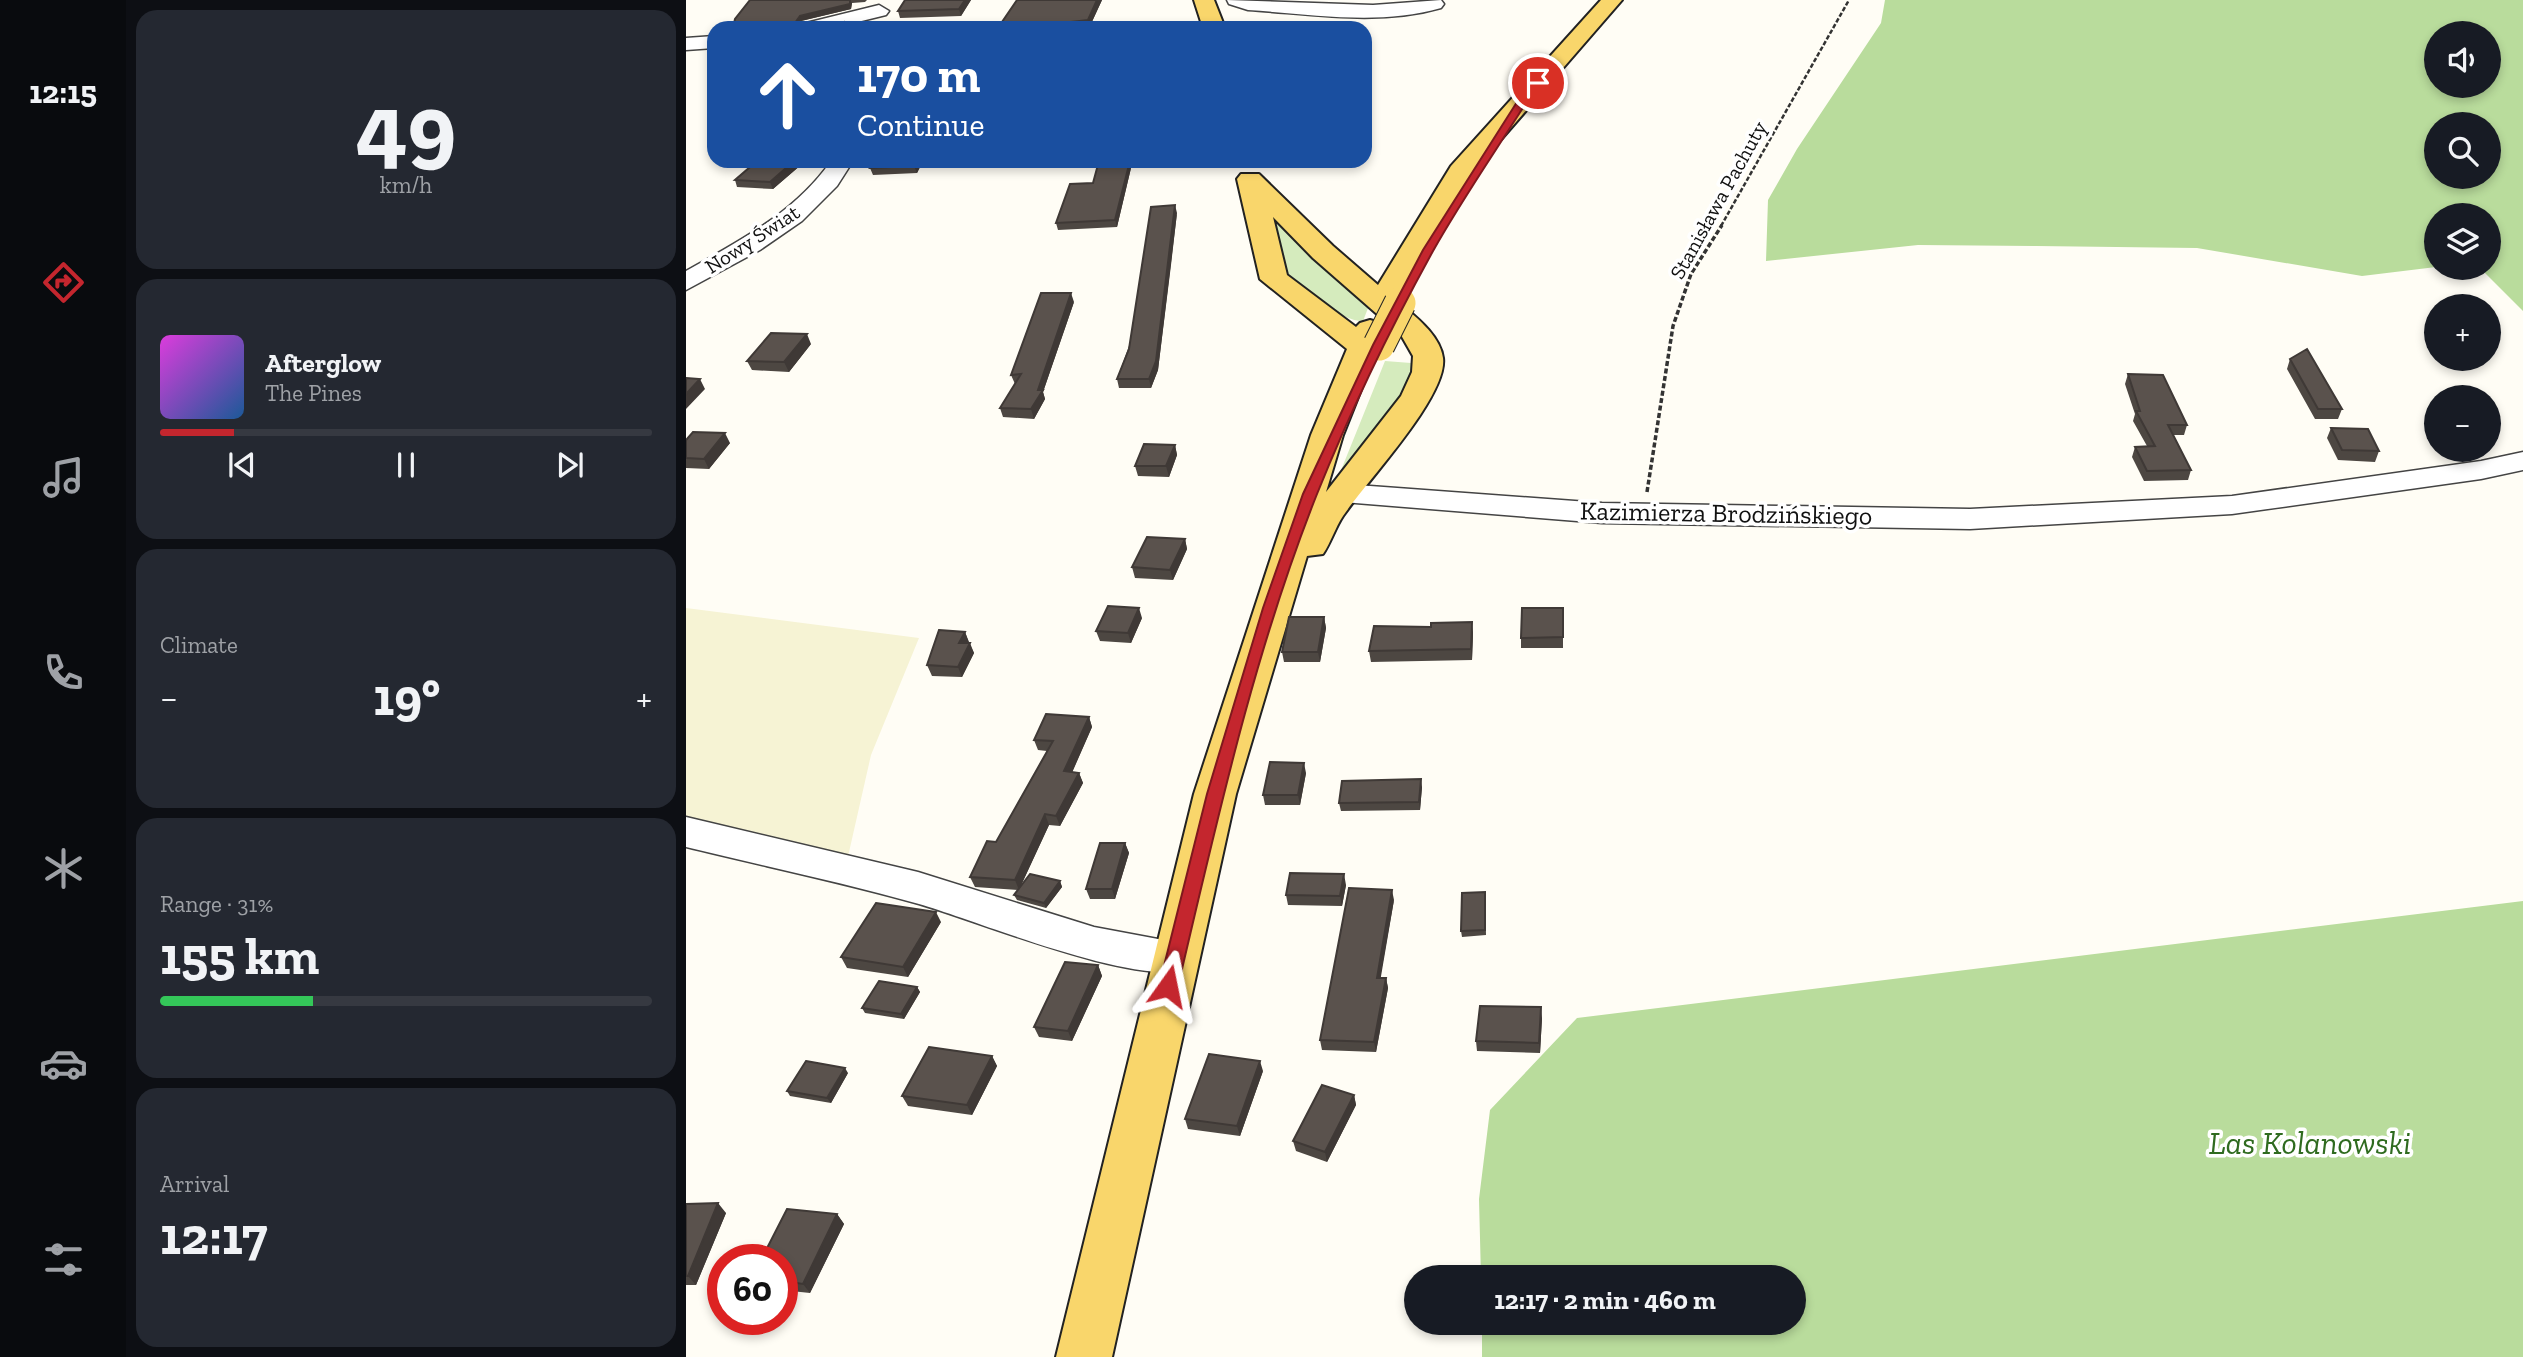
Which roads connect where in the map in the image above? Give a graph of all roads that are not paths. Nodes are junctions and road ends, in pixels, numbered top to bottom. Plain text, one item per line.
1 (1204, 0) edge
2 (1237, 0) edge
3 (1612, 0) edge
4 (1434, 4) dead end
5 (880, 13) edge
6 (842, 21) edge
7 (1212, 21) edge
8 (707, 42) edge
9 (686, 44) edge
10 (838, 168) edge
11 (1248, 170) edge
12 (686, 282) edge
13 (1370, 340) junction
14 (2523, 461) edge
15 (1327, 494) junction
16 (686, 832) edge
17 (1175, 957) junction
18 (1084, 1357) edge

1 - 7 main road
2 - 4 street
3 - 13 main road, bridge
5 - 6 street
8 - 9 street
10 - 12 street, Nowy Świat
11 - 13 main road
11 - 15 main road
13 - 15 main road
14 - 15 street, Kazimierza Brodzińskiego
15 - 17 main road
16 - 17 street
17 - 18 main road

